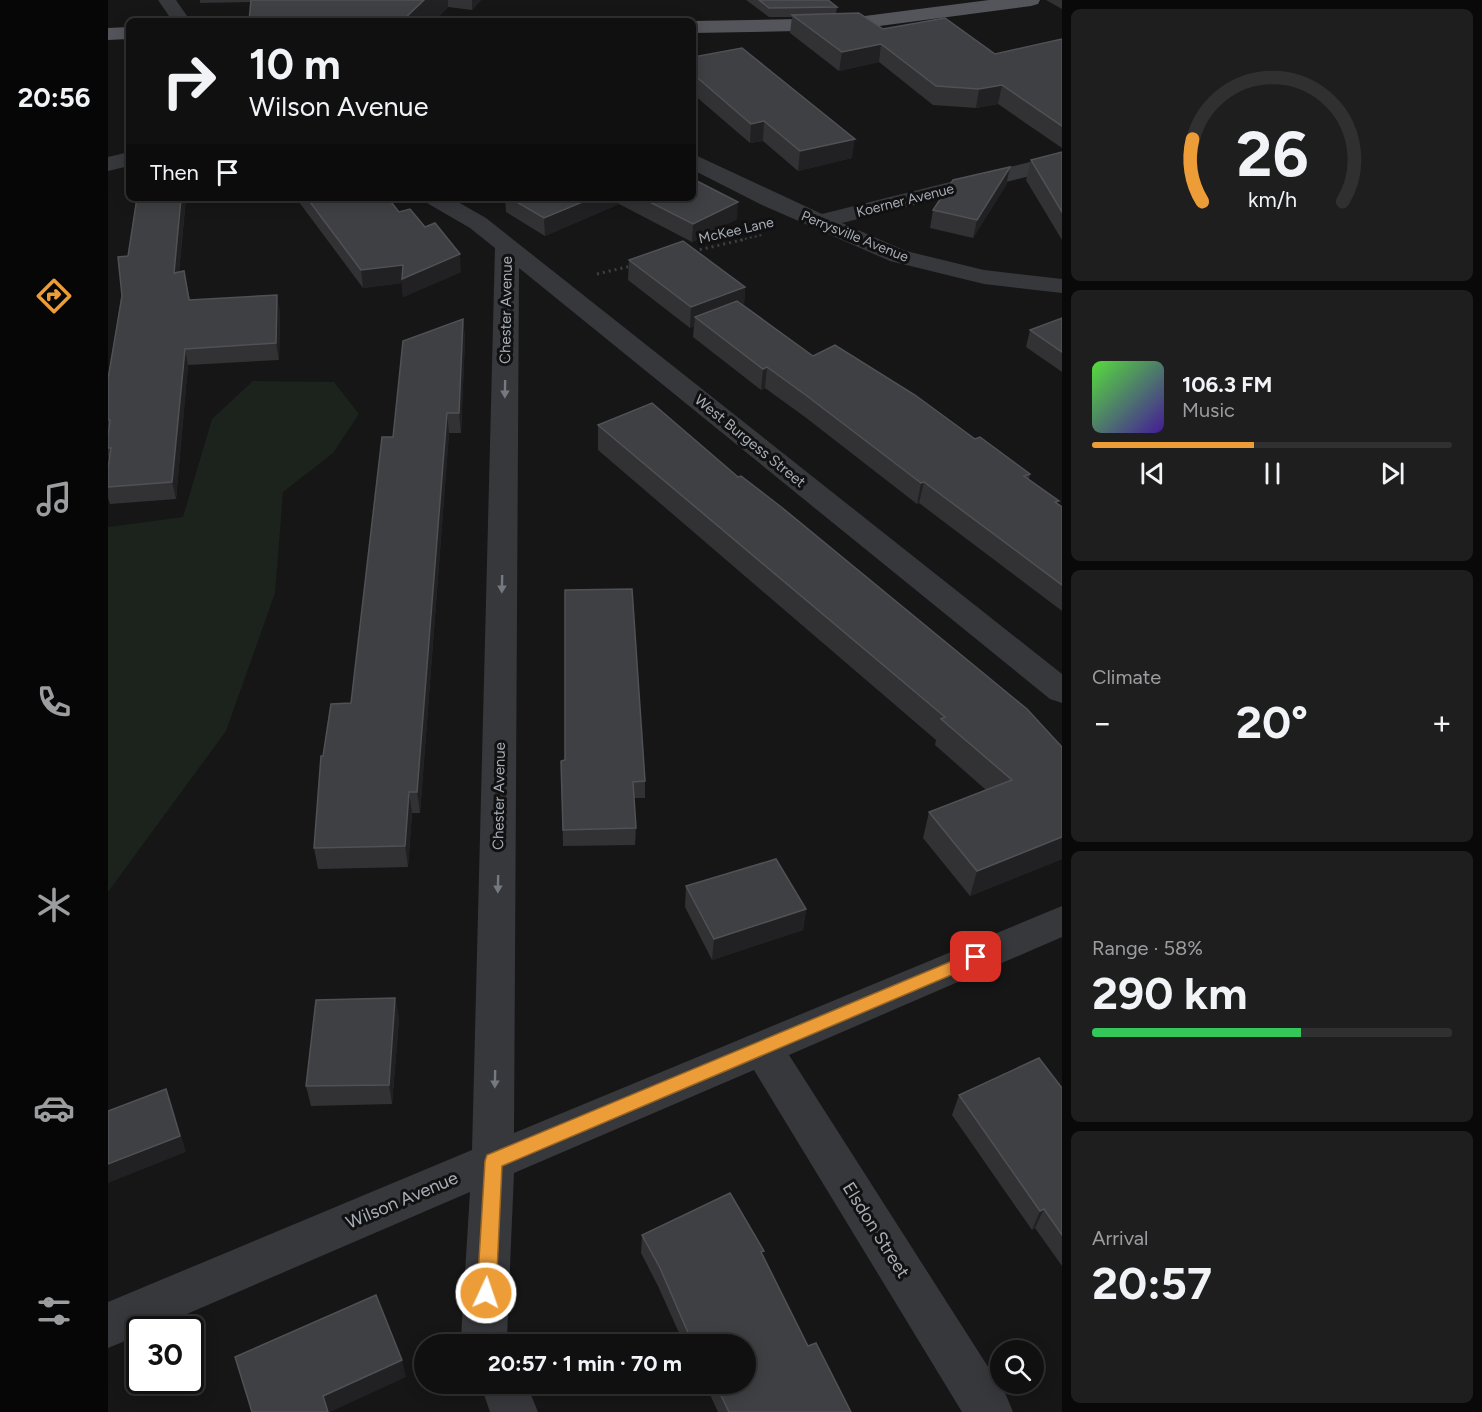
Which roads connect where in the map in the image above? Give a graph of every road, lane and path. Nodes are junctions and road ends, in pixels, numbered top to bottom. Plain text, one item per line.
1 (167, 0) edge
2 (1031, 0) edge
3 (976, 4) edge
4 (178, 18) edge
5 (696, 27) edge
6 (126, 33) edge
7 (108, 34) edge
8 (126, 160) edge
9 (1062, 161) edge
10 (696, 162) edge
11 (108, 164) edge
12 (440, 201) edge
13 (819, 222) junction
14 (507, 246) junction
15 (692, 252) edge
16 (634, 265) edge
17 (554, 284) junction
18 (1062, 286) edge
19 (1062, 691) edge
20 (1062, 921) edge
21 (762, 1047) junction
22 (493, 1161) junction
23 (108, 1325) edge
24 (484, 1334) edge
25 (507, 1394) edge
26 (514, 1412) edge
27 (989, 1412) edge

1 - 4 street
2 - 3 main road
3 - 5 main road
6 - 7 main road
8 - 11 street
9 - 13 street, Koerner Avenue
10 - 13 street, Perrysville Avenue
12 - 14 street, West Burgess Street
13 - 15 path, McKee Lane
13 - 18 street, Perrysville Avenue
14 - 17 street, West Burgess Street
14 -> 22 street, Chester Avenue
16 - 17 path
17 - 19 street, West Burgess Street
20 - 21 street, Wilson Avenue
21 - 22 street, Wilson Avenue
21 - 27 street, Elsdon Street
22 - 23 street, Wilson Avenue
22 - 24 street, Chester Avenue
25 - 26 street

